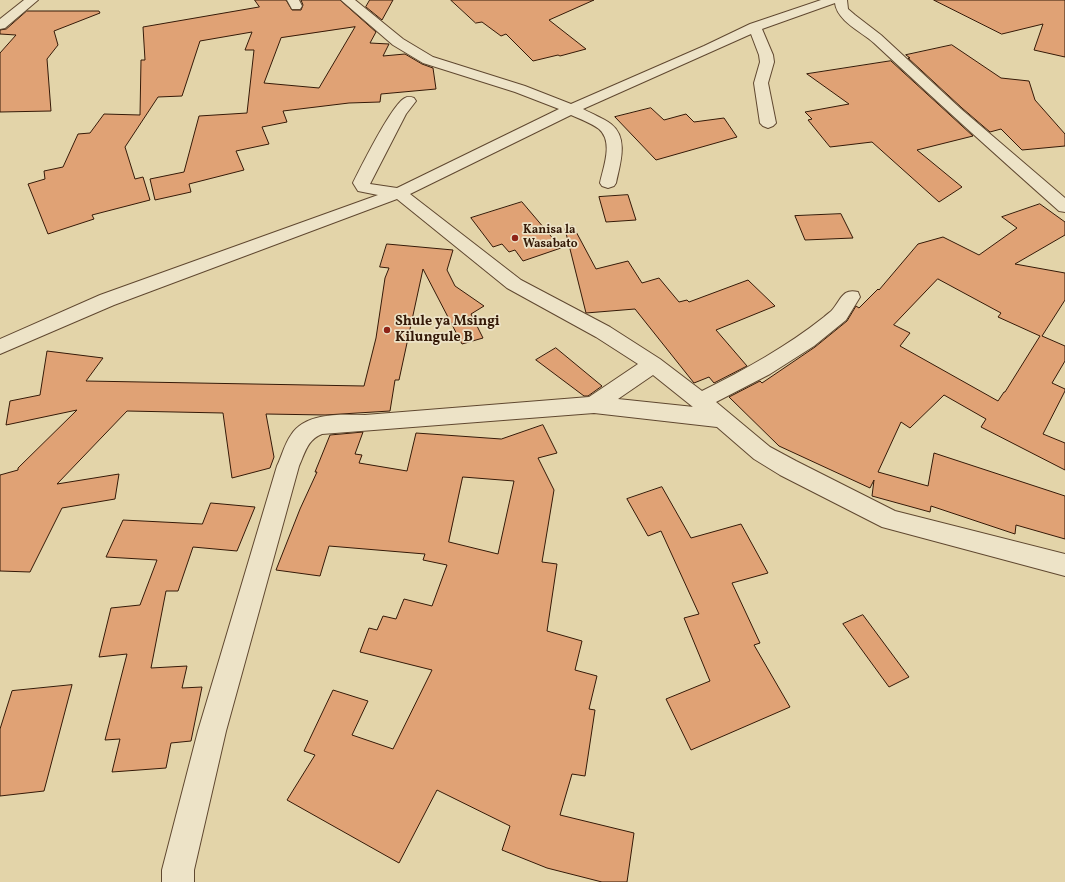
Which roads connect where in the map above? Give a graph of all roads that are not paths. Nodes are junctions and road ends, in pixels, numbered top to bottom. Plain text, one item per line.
1 (32, 0) edge
2 (353, 1) edge
3 (832, 1) edge
4 (0, 25) edge
5 (755, 27) junction
6 (409, 101) dead end
7 (571, 109) junction
8 (768, 122) dead end
9 (608, 183) dead end
10 (399, 193) junction
11 (1065, 207) edge
12 (851, 297) dead end
13 (0, 347) edge
14 (653, 364) junction
15 (700, 401) junction
16 (594, 405) junction
17 (723, 419) junction
18 (1065, 565) edge
19 (178, 882) edge

1 - 4 street
2 - 7 street
3 - 5 street
3 - 11 street
5 - 7 street
5 - 8 street
6 - 10 street
7 - 9 street
7 - 10 street
10 - 13 street
10 - 14 street
12 - 15 street
14 - 15 street
14 - 16 street
15 - 17 street
16 - 17 street
16 - 19 street
17 - 18 street

